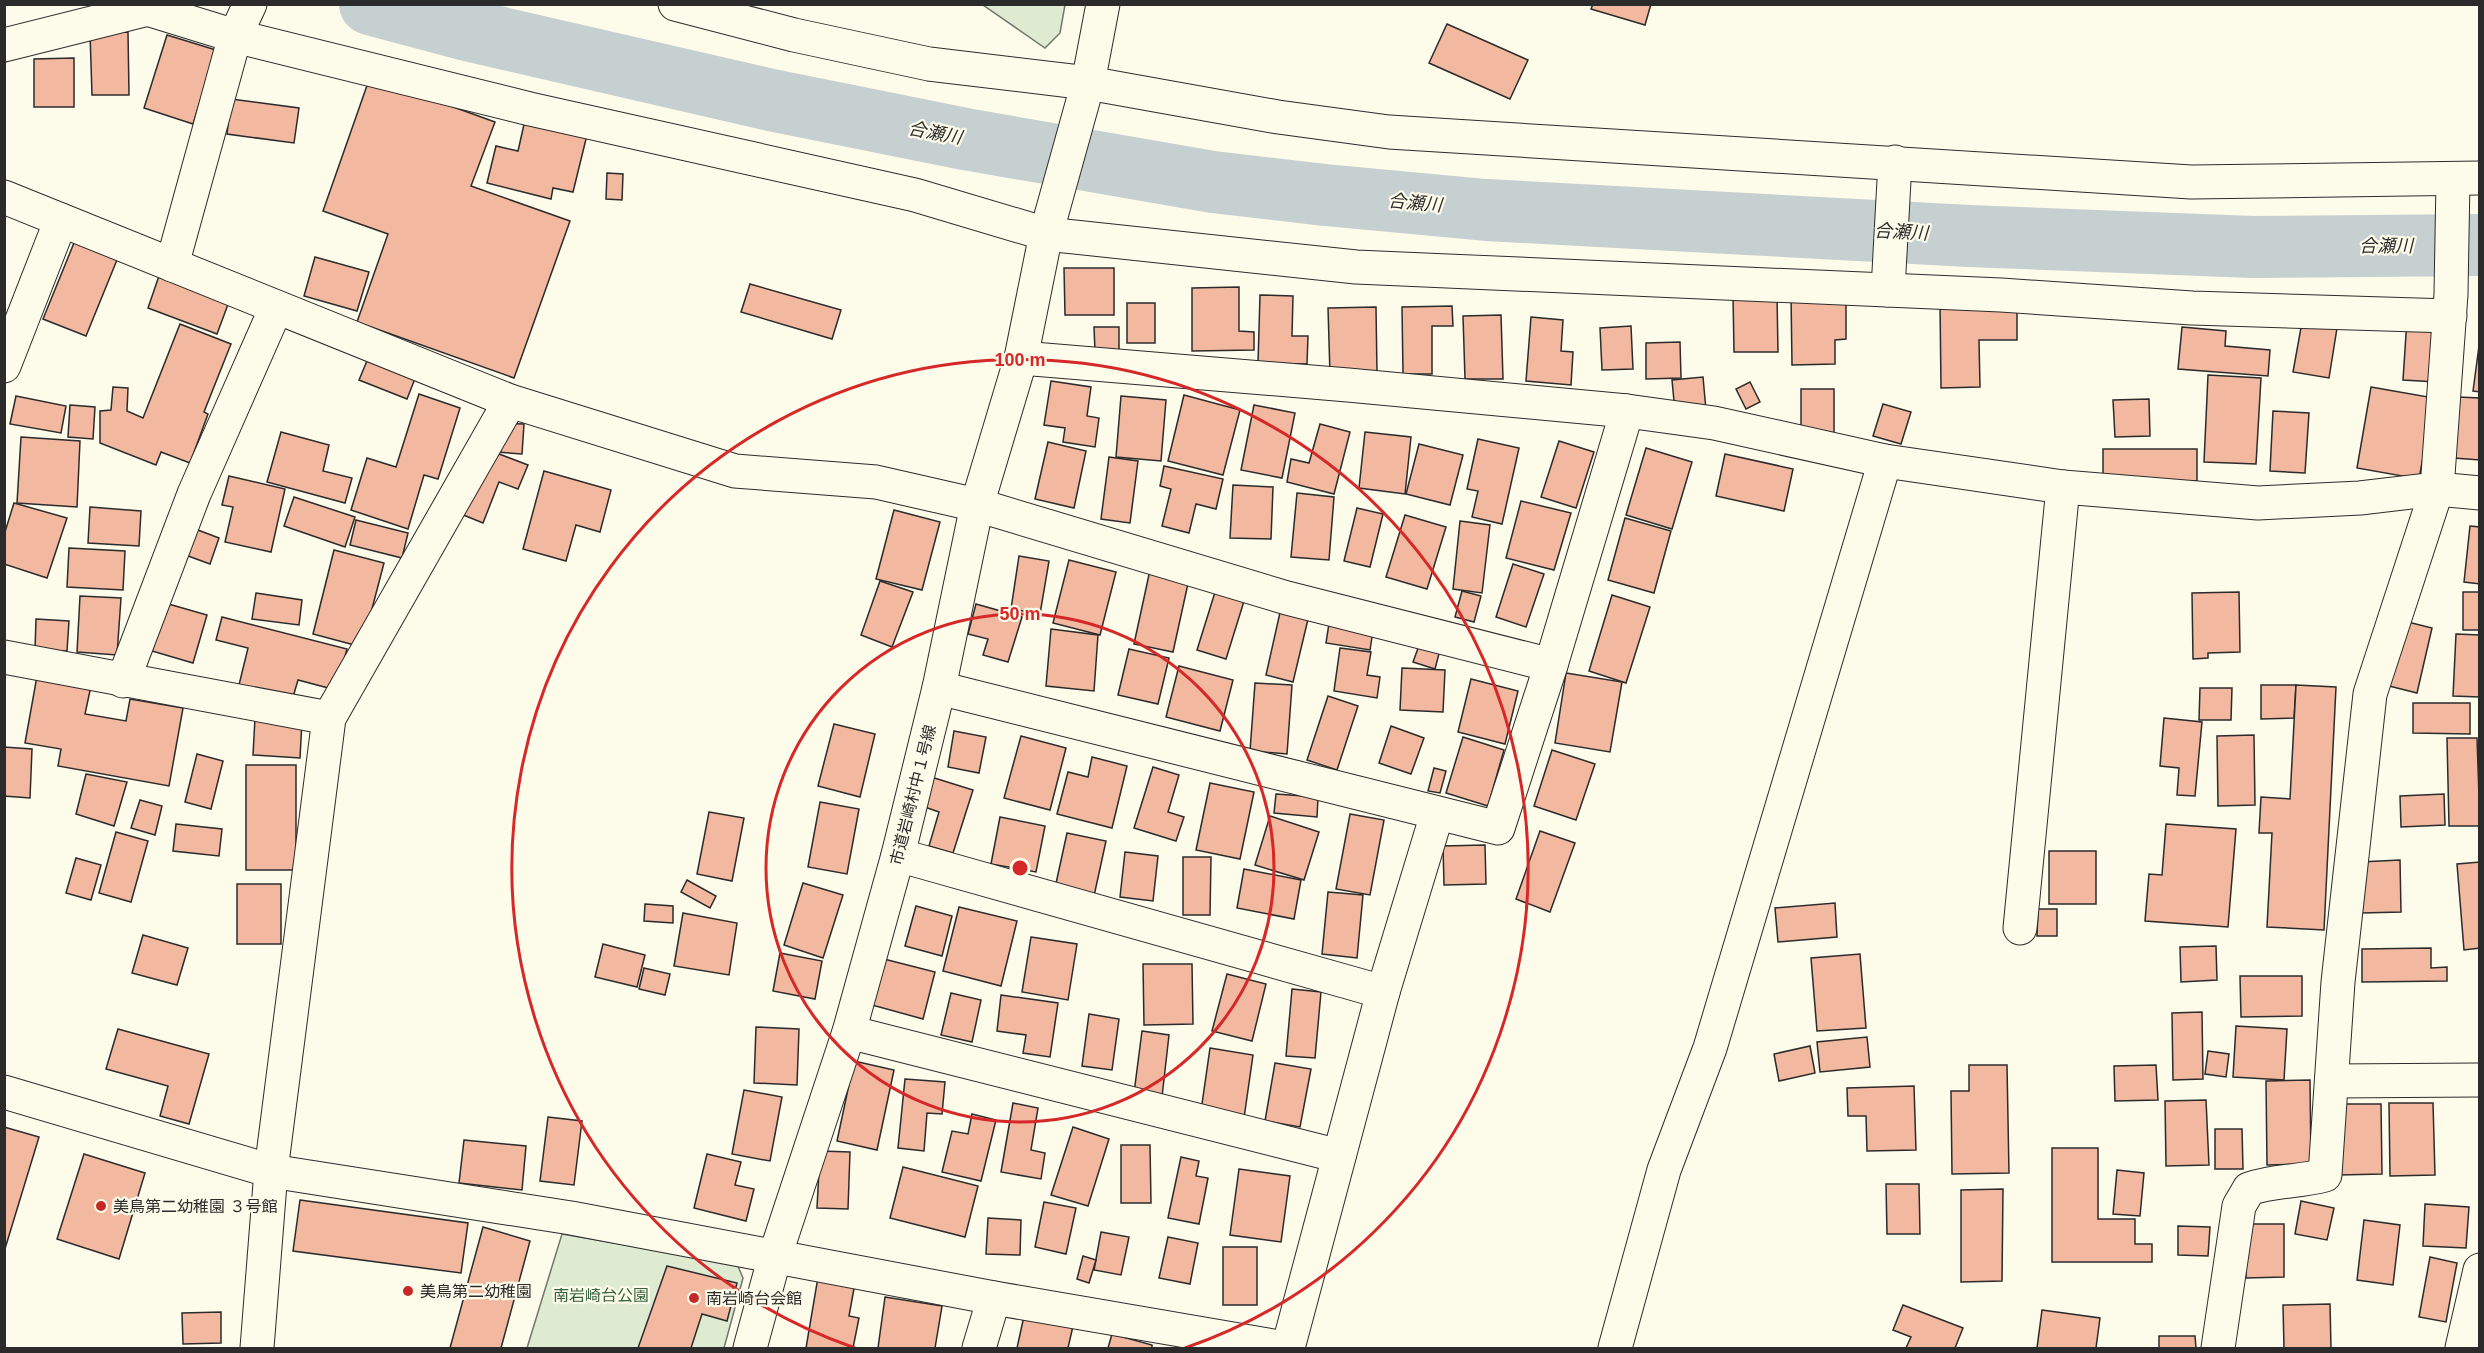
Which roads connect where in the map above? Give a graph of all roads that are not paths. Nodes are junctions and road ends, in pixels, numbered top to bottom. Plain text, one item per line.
1 (250, 4) edge
2 (675, 4) edge
3 (1103, 4) edge
4 (139, 7) edge
5 (235, 36) junction
6 (4, 45) edge
7 (1089, 82) junction
8 (1895, 162) junction
9 (2462, 186) edge
10 (4, 197) edge
11 (61, 220) junction
12 (1051, 221) junction
13 (172, 265) junction
14 (1888, 290) junction
15 (2450, 305) junction
16 (276, 308) junction
17 (1021, 358) junction
18 (4, 366) edge
19 (510, 401) junction
20 (1627, 411) junction
21 (1885, 461) junction
22 (2064, 487) junction
23 (2437, 489) junction
24 (2480, 493) edge
25 (977, 505) junction
26 (4, 657) edge
27 (1551, 665) junction
28 (123, 681) junction
29 (939, 688) junction
30 (329, 718) junction
31 (1437, 814) junction
32 (898, 855) junction
33 (2020, 928) dead end
34 (1383, 992) junction
35 (849, 1032) junction
36 (2480, 1080) edge
37 (2332, 1081) junction
38 (4, 1092) edge
39 (1340, 1156) junction
40 (271, 1171) junction
41 (775, 1256) junction
42 (2478, 1291) edge
43 (994, 1298) junction
44 (1191, 1341) edge
45 (257, 1348) edge
46 (750, 1348) edge
47 (979, 1348) edge
48 (1287, 1348) edge
49 (1615, 1348) edge
50 (2218, 1348) edge
51 (2462, 1348) edge

1 - 5 street
2 - 7 street
3 - 7 street, 市道岩崎村中１号線
4 - 5 street
4 - 6 street
5 - 12 street
5 - 13 street
7 - 8 street
7 - 12 street, 市道岩崎村中１号線
8 - 9 street
8 - 14 street
9 - 15 street
10 - 11 street
11 - 13 street
11 - 18 street
12 - 14 street
12 - 17 street, 市道岩崎村中１号線
13 - 16 street
14 - 15 street
15 - 23 street
16 - 19 street
16 - 28 street
17 - 20 street
17 - 25 street, 市道岩崎村中１号線
19 - 25 street
19 - 30 street
20 - 21 street
20 - 27 street
21 - 22 street
21 - 49 street
22 - 23 street
22 - 33 street
23 - 24 street
23 - 37 street
25 - 27 street
25 - 29 street, 市道岩崎村中１号線
26 - 28 street
27 - 31 street
28 - 30 street
29 - 31 street
29 - 32 street, 市道岩崎村中１号線
30 - 40 street
31 - 34 street
32 - 34 street
32 - 35 street, 市道岩崎村中１号線
34 - 39 street
35 - 39 street
35 - 41 street, 市道岩崎村中１号線
36 - 37 street
37 - 50 street
38 - 40 street
39 - 48 street
40 - 41 street
40 - 45 street
41 - 43 street
41 - 46 street, 市道岩崎村中１号線
42 - 51 street
43 - 44 street
43 - 47 street
44 - 48 street

